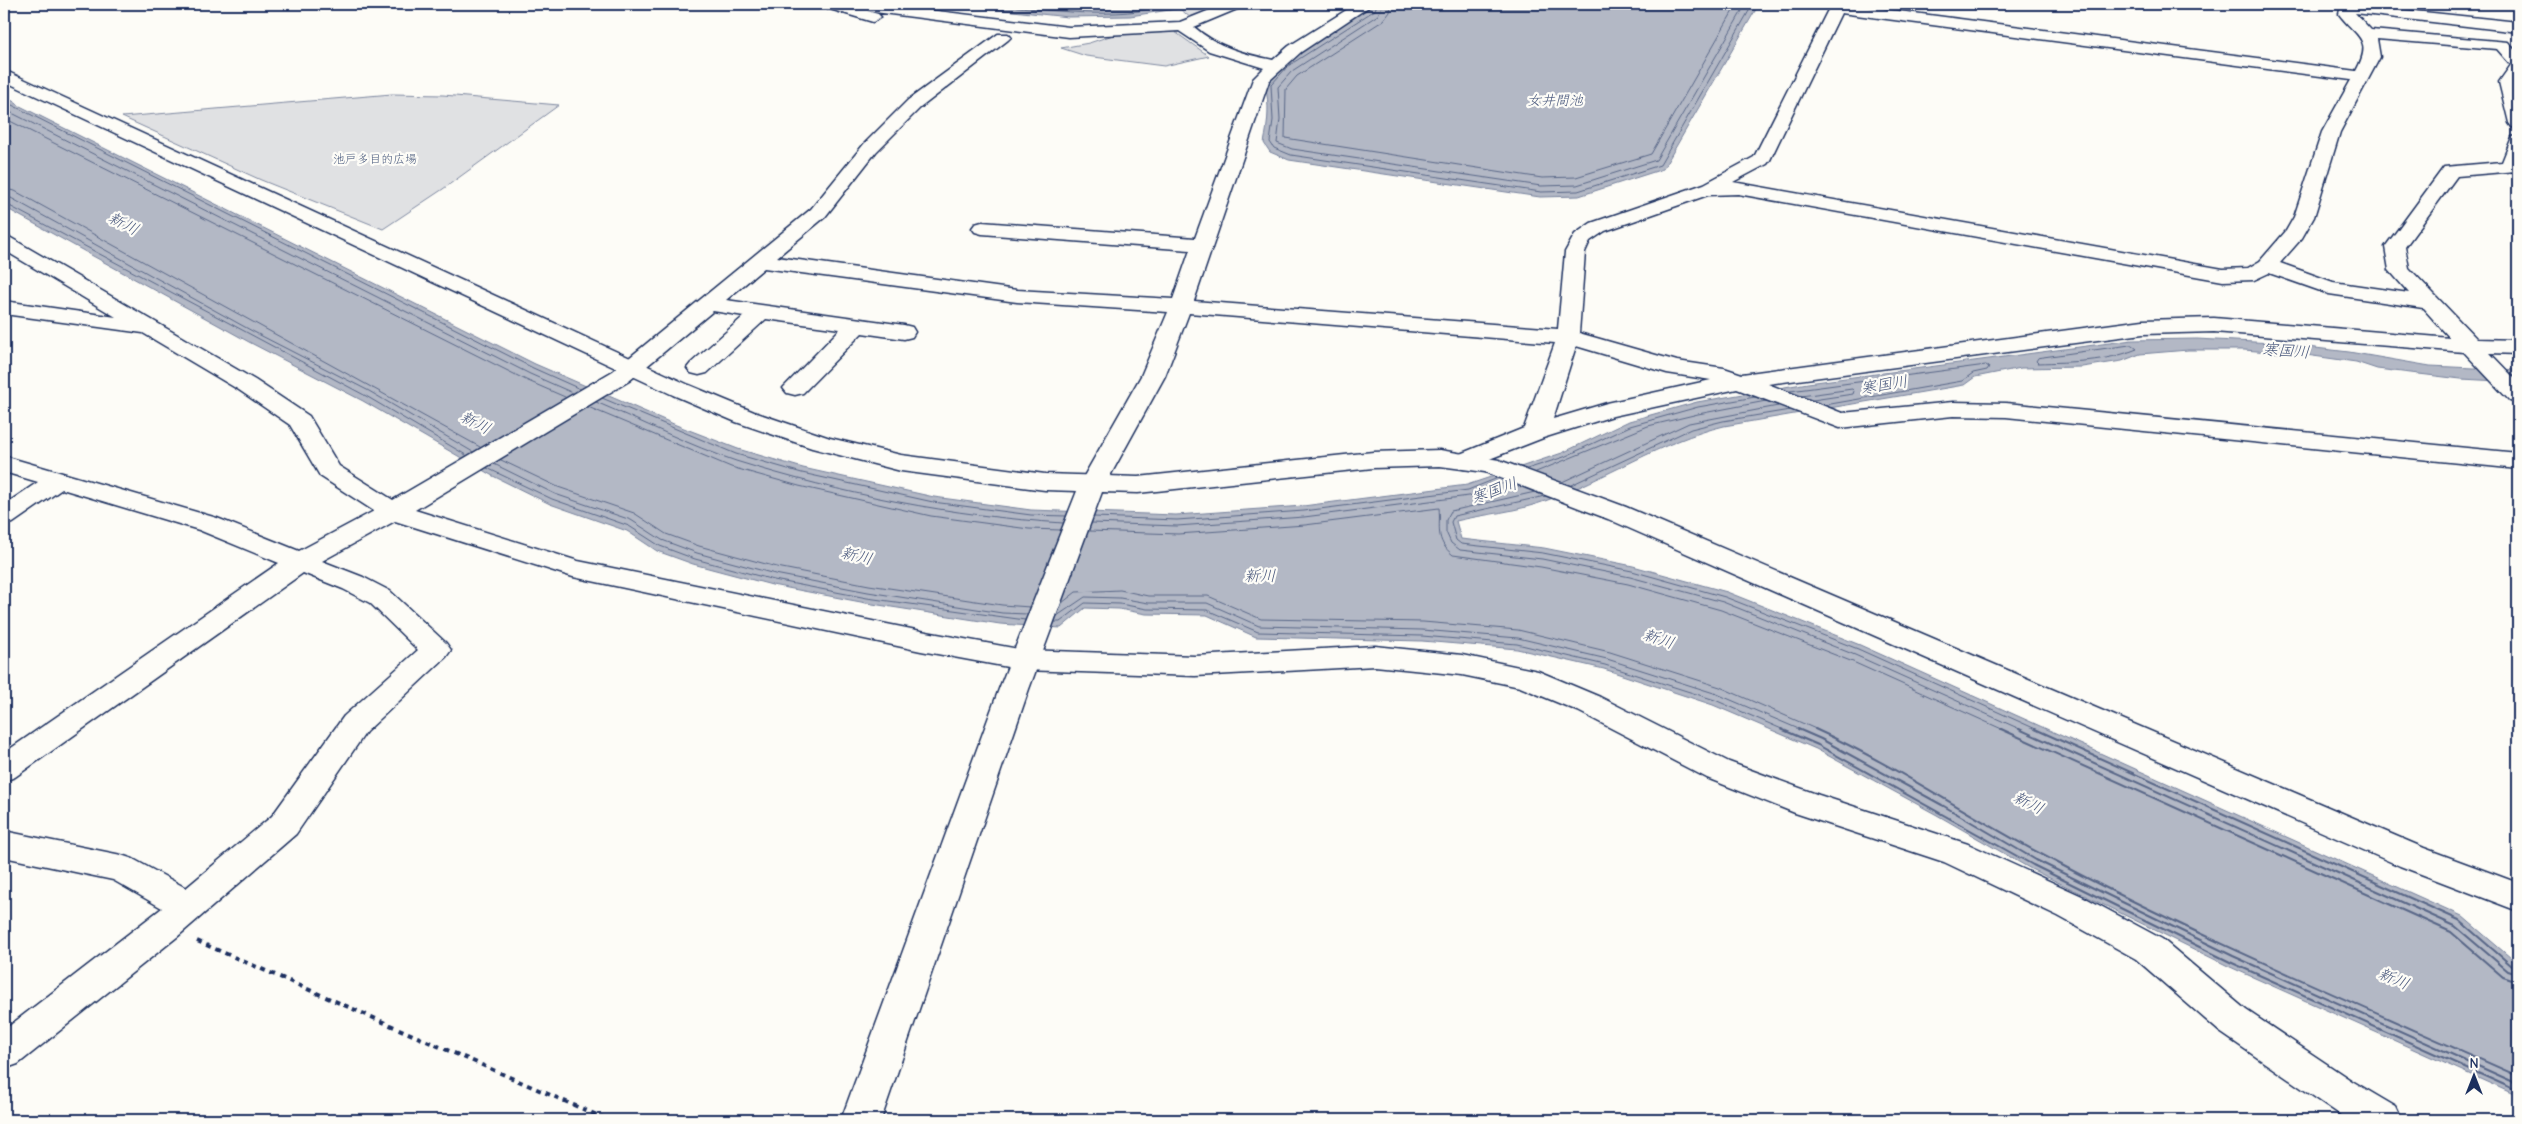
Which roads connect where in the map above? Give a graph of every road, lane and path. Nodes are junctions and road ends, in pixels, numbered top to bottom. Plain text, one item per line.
1 (828, 4) edge
2 (855, 4) edge
3 (1237, 4) edge
4 (1366, 4) edge
5 (1837, 6) edge
6 (1183, 26) junction
7 (2518, 27) edge
8 (1115, 31) junction
9 (2366, 34) junction
10 (1003, 38) junction
11 (1275, 65) junction
12 (2518, 65) edge
13 (4, 75) edge
14 (2360, 76) junction
15 (2518, 123) edge
16 (2518, 141) edge
17 (1706, 189) junction
18 (982, 228) dead end
19 (4, 242) edge
20 (1202, 245) junction
21 (759, 261) junction
22 (2267, 265) junction
23 (2430, 303) junction
24 (708, 304) junction
25 (1181, 306) junction
26 (4, 308) edge
27 (762, 312) junction
28 (857, 325) junction
29 (152, 328) junction
30 (904, 332) dead end
31 (1568, 338) junction
32 (2518, 347) edge
33 (2475, 349) junction
34 (699, 368) dead end
35 (627, 371) junction
36 (1748, 384) junction
37 (795, 388) dead end
38 (2515, 392) edge
39 (1534, 433) junction
40 (1464, 462) junction
41 (2518, 462) edge
42 (4, 464) edge
43 (60, 480) junction
44 (1089, 491) junction
45 (392, 511) junction
46 (4, 517) edge
47 (300, 562) junction
48 (1028, 651) junction
49 (4, 769) edge
50 (4, 844) edge
51 (2518, 897) edge
52 (177, 916) junction
53 (4, 1052) edge
54 (2341, 1107) edge
55 (608, 1120) edge
56 (861, 1120) edge
57 (2382, 1120) edge

1 - 10 street
2 - 8 street
3 - 6 street
4 - 11 street
5 - 14 street
5 - 17 street
6 - 8 street
6 - 11 street
7 - 9 street
8 - 10 street
9 - 12 street
9 - 14 street
10 - 21 street
11 - 20 street
12 - 15 street
13 - 35 street
14 - 22 street
16 - 23 street
17 - 22 street
17 - 31 street
18 - 20 street
19 - 29 street
20 - 25 street
21 - 24 street
21 - 25 street
22 - 23 street
23 - 33 street
24 - 27 street
24 - 35 street
25 - 31 street
25 - 44 street
26 - 29 street
27 - 28 street
27 - 34 street
28 - 30 street
28 - 37 street
29 - 45 street
31 - 36 street
31 - 39 street
32 - 33 street
33 - 36 street
33 - 38 street
35 - 44 street
35 - 45 street
36 - 39 street
36 - 41 street
39 - 40 street
40 - 44 street
40 - 51 street
42 - 43 street
43 - 46 street
43 - 47 street
44 - 48 street
45 - 47 street
45 - 48 street
47 - 49 street
47 - 52 street
48 - 54 street
48 - 56 street
50 - 52 street
52 - 53 street
52 - 55 path
54 - 57 street

